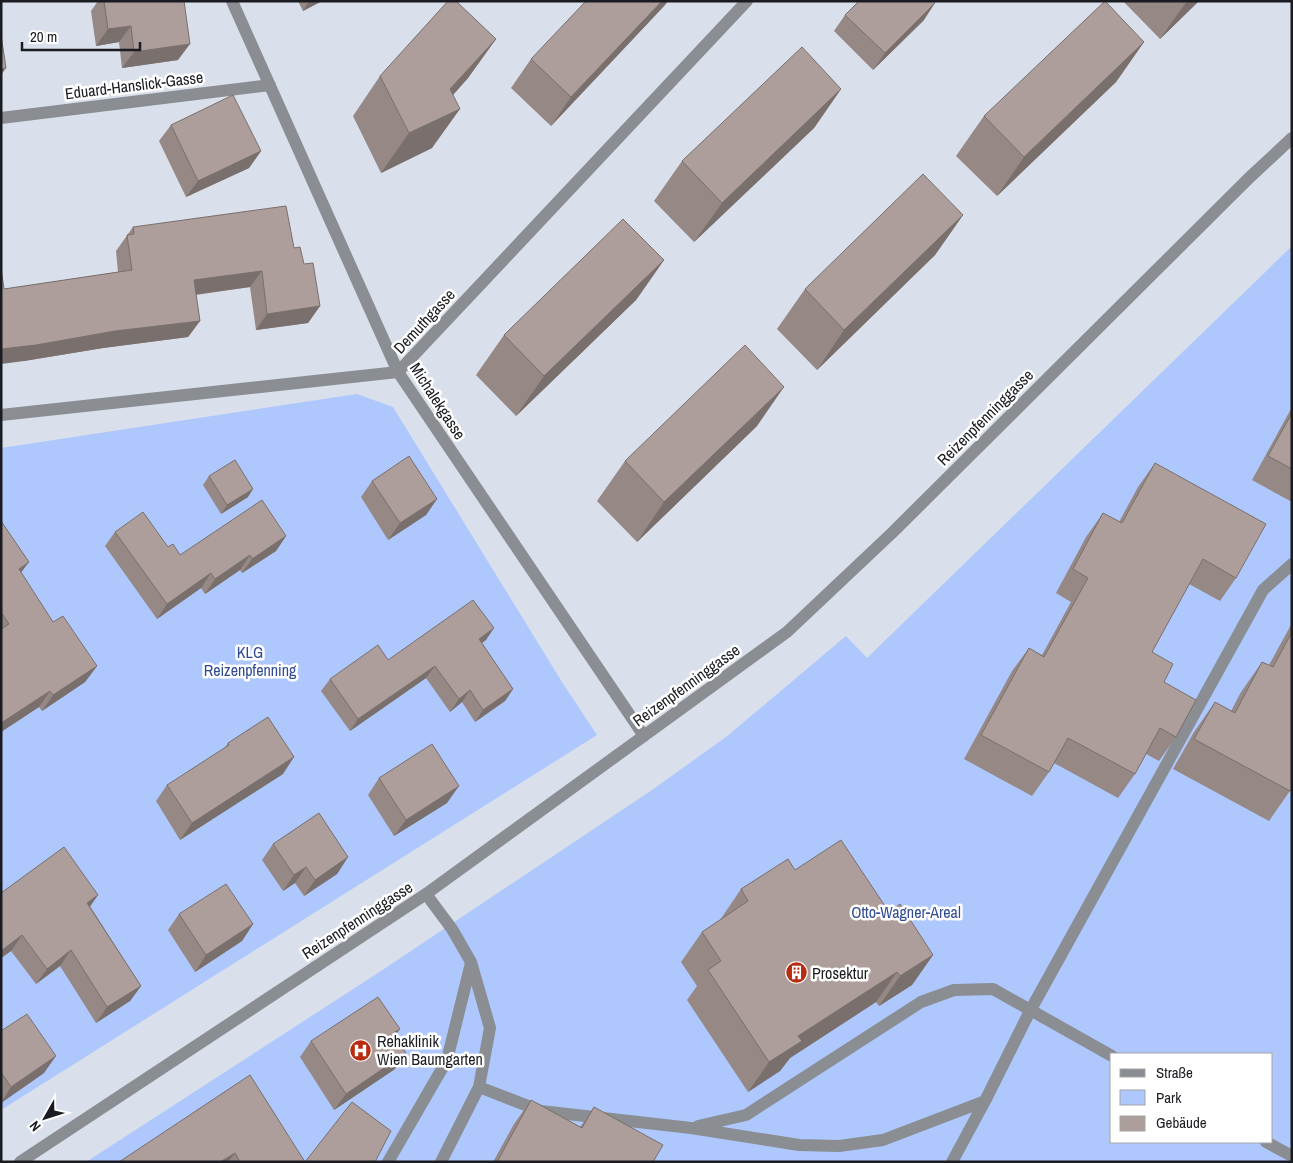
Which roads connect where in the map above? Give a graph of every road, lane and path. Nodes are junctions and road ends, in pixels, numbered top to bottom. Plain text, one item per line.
1 (232, 1) edge
2 (747, 1) edge
3 (270, 85) junction
4 (1, 118) edge
5 (1292, 138) edge
6 (398, 372) junction
7 (1, 415) edge
8 (1292, 564) edge
9 (644, 736) junction
10 (426, 894) junction
11 (471, 962) junction
12 (1030, 1011) junction
13 (1110, 1055) edge
14 (479, 1087) junction
15 (985, 1101) junction
16 (691, 1128) junction
17 (1268, 1143) edge
18 (1292, 1156) edge
19 (20, 1162) edge
20 (388, 1162) edge
21 (441, 1162) edge
22 (952, 1162) edge

1 - 3 street, Michalekgasse
2 - 6 street, Demuthgasse
3 - 4 street, Eduard-Hanslick-Gasse
3 - 6 street, Michalekgasse
5 - 9 street, Reizenpfenninggasse
6 - 7 street, Demuthgasse
6 - 9 street, Michalekgasse
8 - 12 street
9 - 10 street, Reizenpfenninggasse
10 - 11 street
10 - 19 street, Reizenpfenninggasse
11 - 14 street
11 - 20 street
12 - 13 street
12 - 15 street
12 - 16 street
14 - 16 street
14 - 21 street
15 - 16 street
15 - 22 street
17 - 18 street

